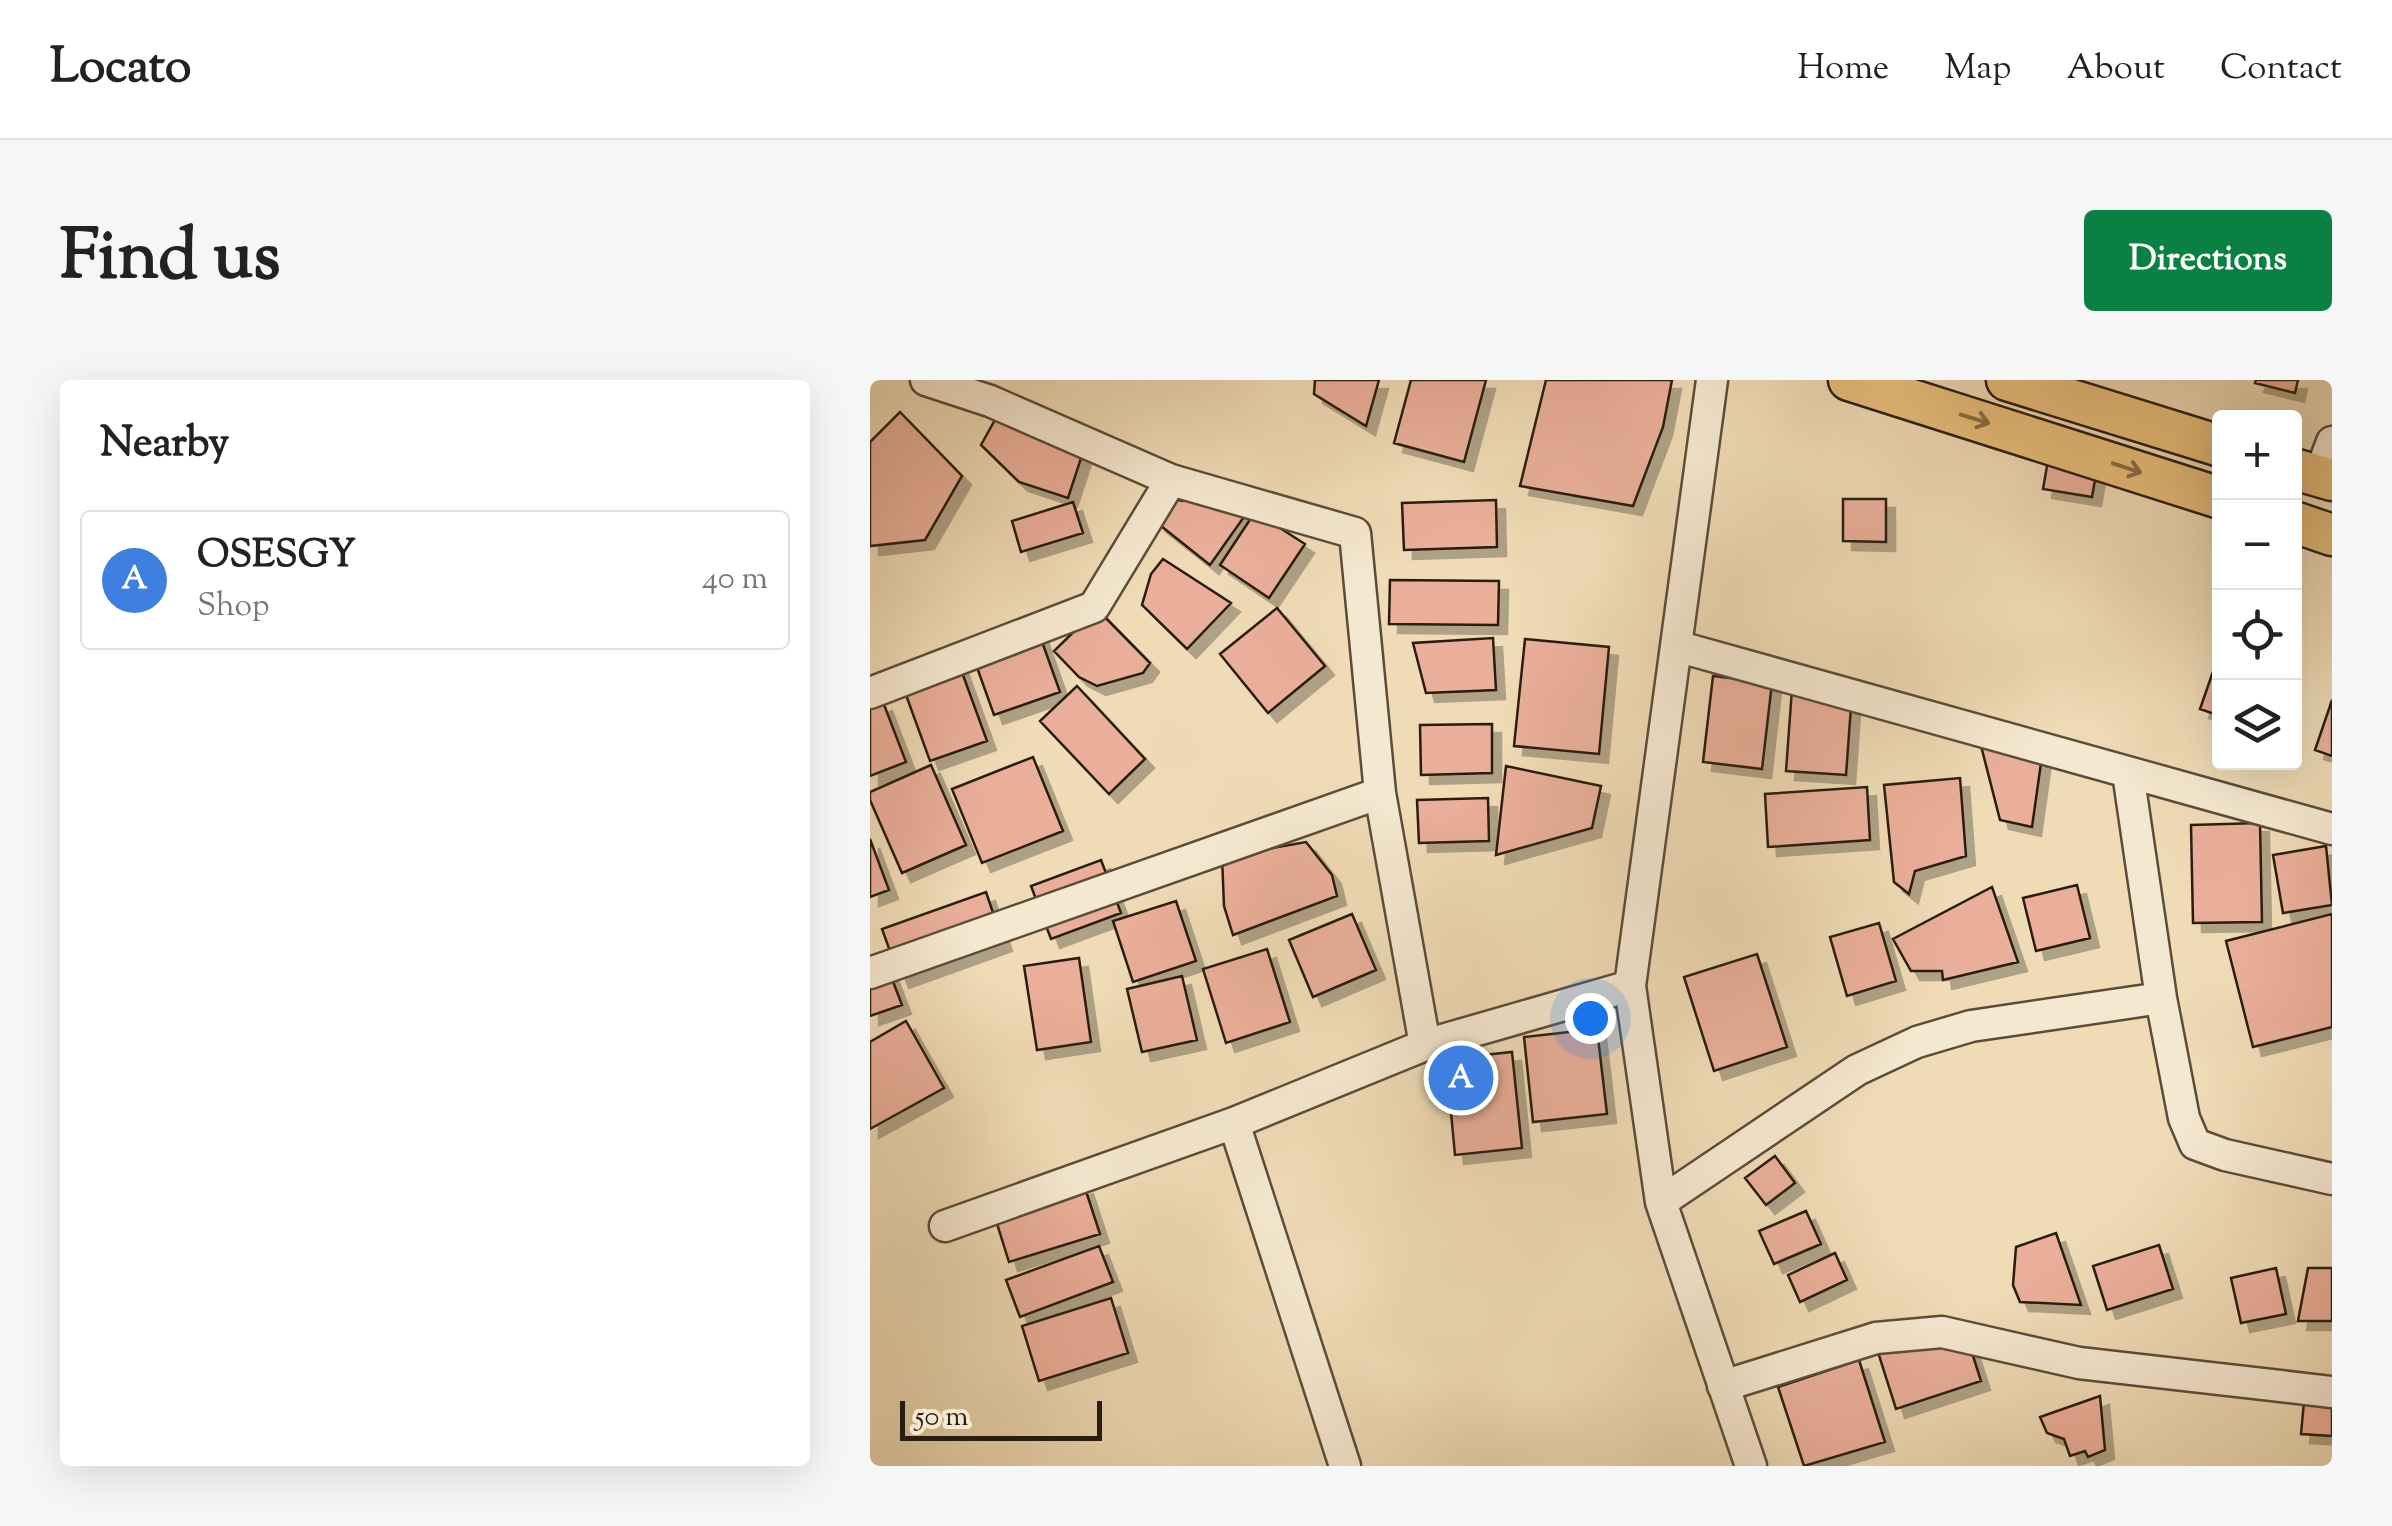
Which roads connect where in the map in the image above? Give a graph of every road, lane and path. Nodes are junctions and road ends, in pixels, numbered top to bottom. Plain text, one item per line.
1 (926, 380) edge
2 (1712, 380) edge
3 (1849, 380) edge
4 (2007, 380) edge
5 (993, 390) edge
6 (2048, 394) junction
7 (2035, 438) junction
8 (2212, 444) edge
9 (1171, 480) junction
10 (2212, 495) edge
11 (2302, 525) edge
12 (2332, 534) edge
13 (1676, 646) junction
14 (870, 692) edge
15 (2128, 773) junction
16 (1380, 793) junction
17 (2332, 829) edge
18 (870, 974) edge
19 (1630, 986) junction
20 (2161, 998) junction
21 (1425, 1045) junction
22 (1234, 1124) junction
23 (2332, 1179) edge
24 (1661, 1202) junction
25 (944, 1226) dead end
26 (1724, 1386) junction
27 (2332, 1392) edge
28 (1345, 1466) edge
29 (1751, 1466) edge

1 - 5 street
2 - 13 street
3 -> 7 main road
4 - 6 main road
5 - 9 street
6 - 7 main road
6 - 8 main road
7 -> 10 main road
9 - 14 street
9 - 16 street
11 - 12 main road
13 - 15 street
13 - 19 street
15 - 17 street
15 - 20 street
16 - 18 street
16 - 21 street
19 - 21 street
19 - 24 street
20 - 23 street
20 - 24 street
21 - 22 street
22 - 25 street
22 - 28 street
24 - 26 street
26 - 27 street
26 - 29 street

